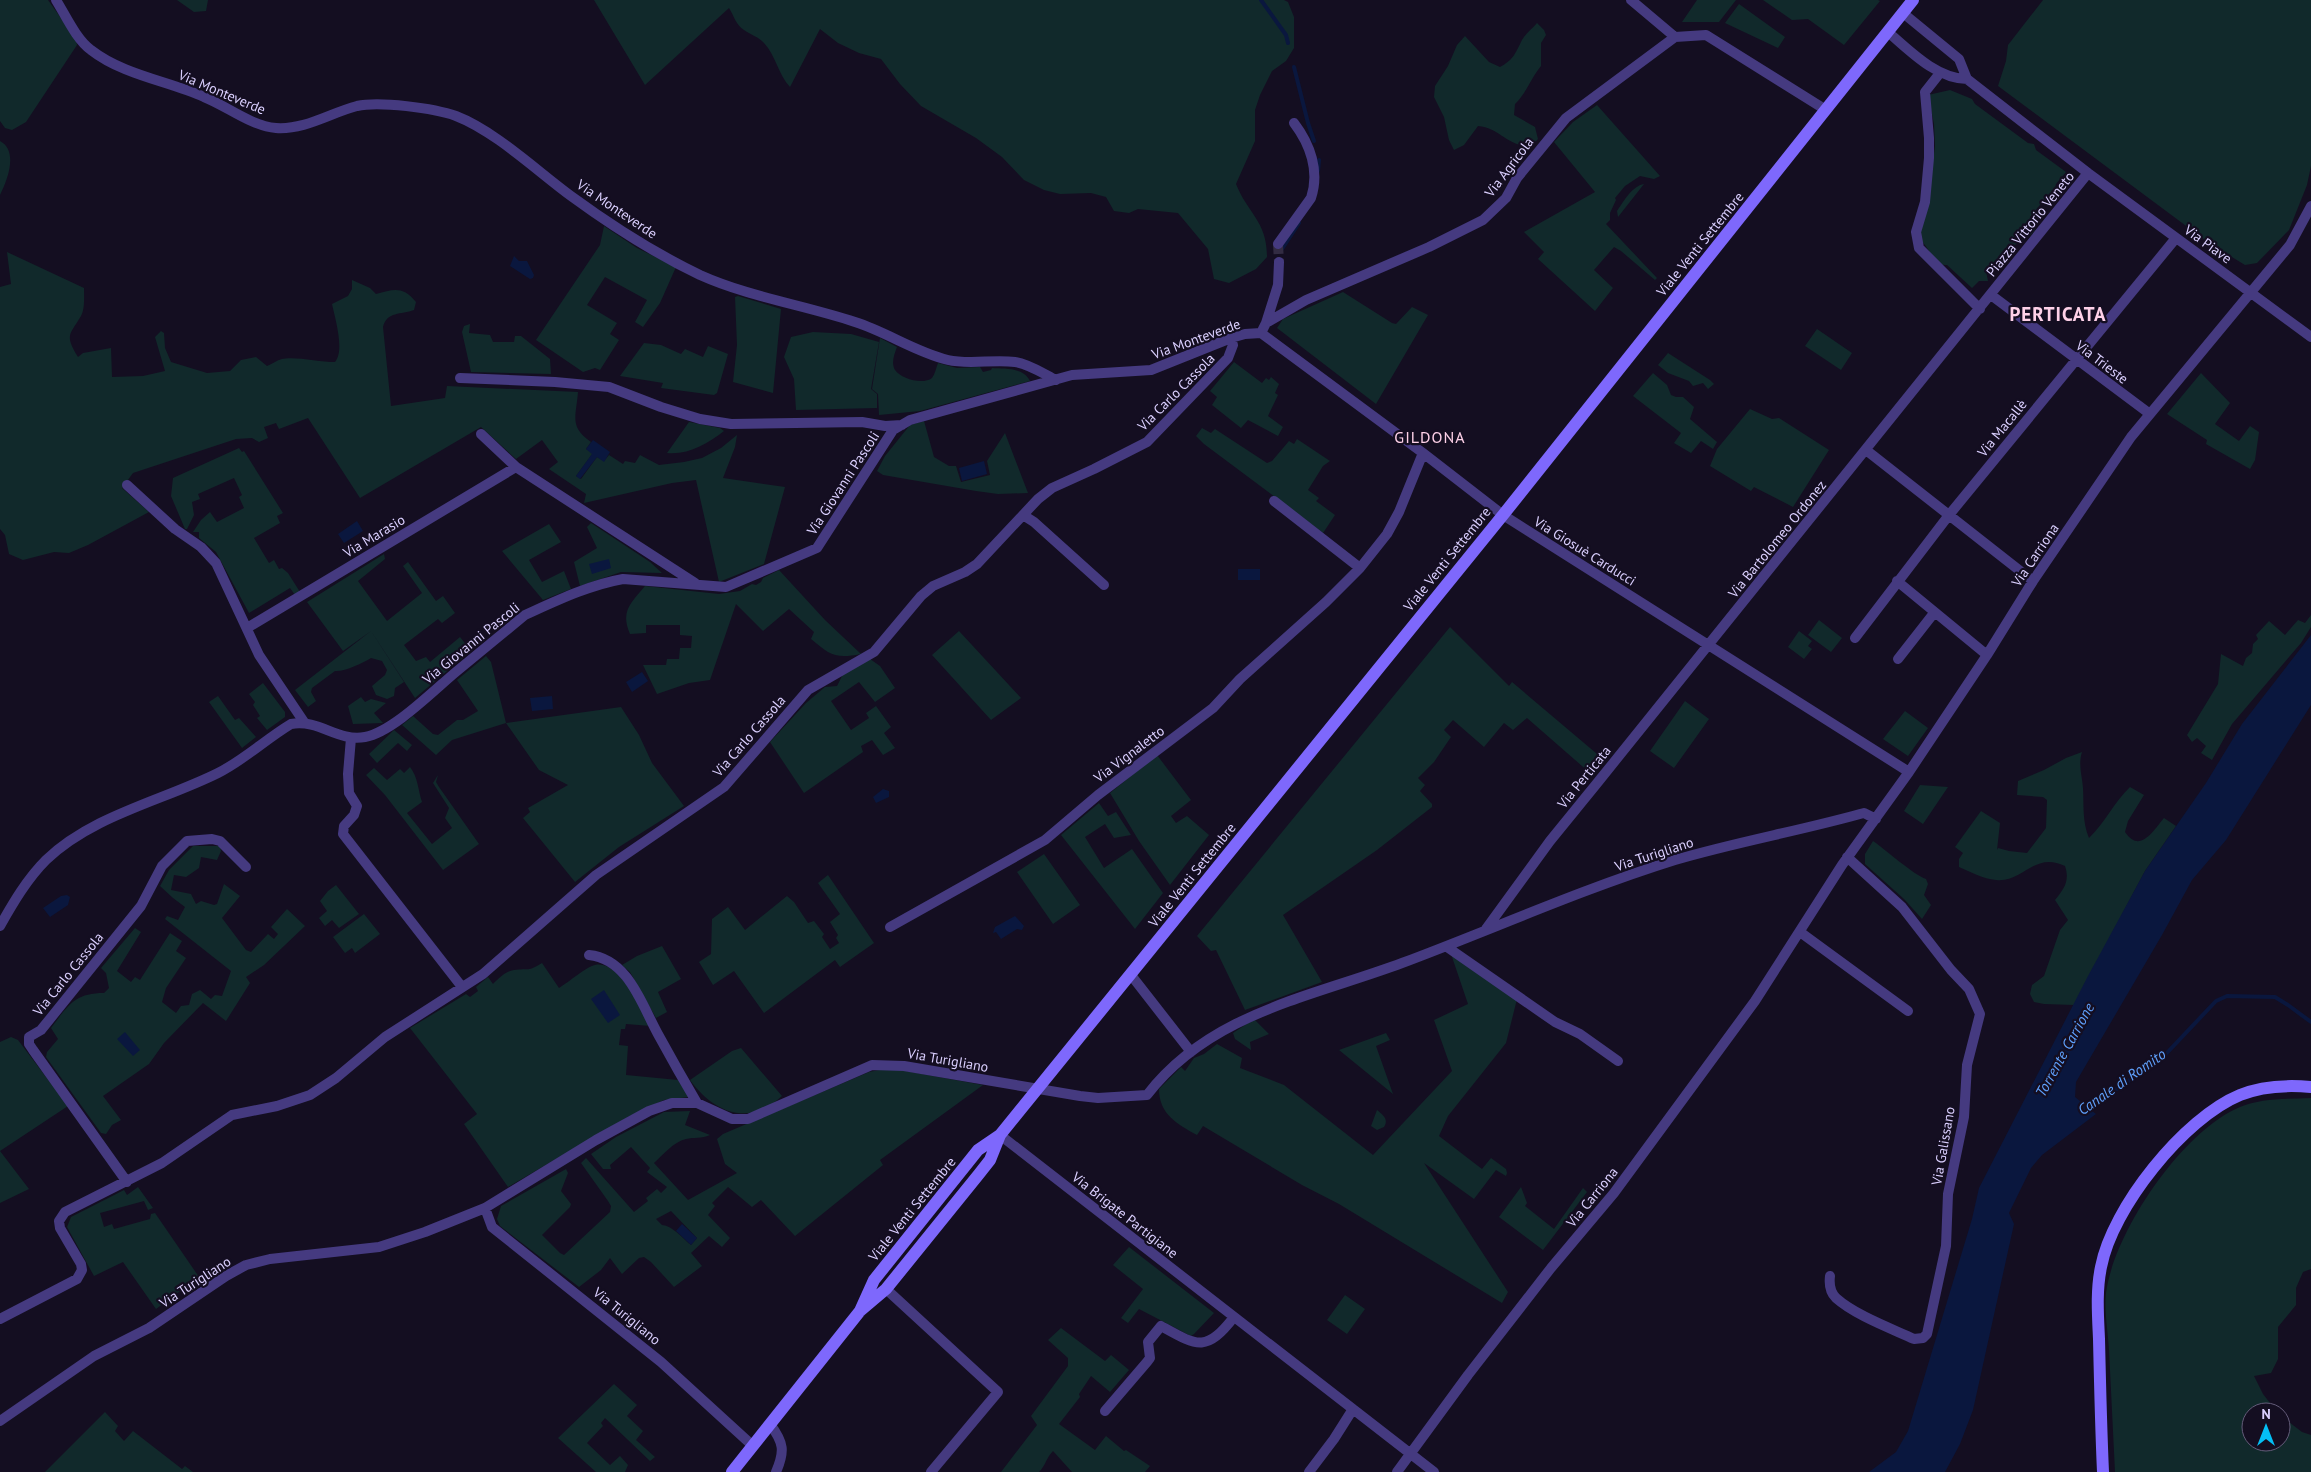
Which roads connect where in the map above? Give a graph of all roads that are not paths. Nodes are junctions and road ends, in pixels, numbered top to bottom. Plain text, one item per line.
1 (56, 0) edge
2 (1631, 0) edge
3 (1913, 0) edge
4 (1903, 13) junction
5 (1888, 32) junction
6 (1674, 37) junction
7 (1940, 73) junction
8 (1967, 79) junction
9 (1826, 110) junction
10 (1294, 123) dead end
11 (2088, 173) junction
12 (2311, 206) edge
13 (2176, 238) junction
14 (1278, 244) tunnel mouth
15 (1279, 262) tunnel mouth
16 (2251, 292) junction
17 (1991, 295) junction
18 (1980, 309) junction
19 (1266, 323) junction
20 (1261, 334) junction
21 (1232, 338) junction
22 (2311, 338) edge
23 (2076, 359) junction
24 (460, 378) dead end
25 (1056, 380) junction
26 (2150, 414) junction
27 (902, 425) junction
28 (481, 434) dead end
29 (1866, 450) junction
30 (1423, 453) junction
31 (516, 467) junction
32 (127, 485) dead end
33 (1274, 501) dead end
34 (1023, 515) junction
35 (1502, 515) junction
36 (1949, 515) junction
37 (1360, 568) junction
38 (1897, 581) junction
39 (2033, 581) junction
40 (1104, 585) dead end
41 (699, 586) junction
42 (1934, 613) junction
43 (247, 628) junction
44 (1855, 638) dead end
45 (1708, 645) junction
46 (1987, 655) junction
47 (1898, 659) dead end
48 (304, 722) junction
49 (351, 738) junction
50 (1909, 772) junction
51 (1876, 819) junction
52 (1847, 857) junction
53 (246, 867) dead end
54 (0, 926) edge
55 (890, 928) dead end
56 (1486, 930) junction
57 (1800, 932) junction
58 (1447, 947) junction
59 (589, 955) dead end
60 (1132, 975) junction
61 (462, 987) junction
62 (1908, 1011) dead end
63 (1191, 1052) junction
64 (1618, 1061) dead end
65 (2311, 1087) edge
66 (1039, 1088) junction
67 (697, 1103) junction
68 (1000, 1135) junction
69 (127, 1182) junction
70 (485, 1208) junction
71 (1830, 1276) dead end
72 (886, 1289) junction
73 (860, 1311) junction
74 (1234, 1317) junction
75 (0, 1319) edge
76 (1353, 1409) junction
77 (1105, 1411) dead end
78 (0, 1421) edge
79 (770, 1424) junction
80 (754, 1446) junction
81 (1410, 1453) junction
82 (732, 1472) edge
83 (776, 1472) edge
84 (931, 1472) edge
85 (1309, 1472) edge
86 (1397, 1472) edge
87 (1434, 1472) edge
88 (2104, 1472) edge

1 - 25 street, Via Monteverde
2 - 6 street
3 - 4 main road, Viale Venti Settembre
4 - 5 main road, Viale Venti Settembre
4 - 8 street, Piazza Vittorio Veneto
5 - 7 street, Piazza Vittorio Veneto
5 - 9 main road, Viale Venti Settembre
6 - 9 street
6 - 19 street, Via Agricola
7 - 8 street, Piazza Vittorio Veneto
7 - 18 street
8 - 11 street, Piazza Vittorio Veneto
9 - 35 main road, Viale Venti Settembre
10 - 14 street
11 - 13 street, Via Piave
11 - 17 street, Piazza Vittorio Veneto
12 - 16 street, Via Carriona
13 - 16 street, Via Piave
13 - 23 street, Via Macallè
15 - 19 street
16 - 22 street, Via Piave
16 - 26 street, Via Carriona
17 - 18 street, Via Bartolomeo Ordonez
17 - 23 street, Via Trieste
18 - 29 street, Via Bartolomeo Ordonez
19 - 20 street
20 - 21 street, Via Monteverde
20 - 30 street, Via Giosuè Carducci
21 - 25 street, Via Monteverde
21 - 34 street, Via Carlo Cassola
23 - 26 street, Via Trieste
23 - 36 street, Via Macallè
24 - 27 street, Via Giovanni Pascoli
25 - 27 street, Via Giovanni Pascoli
26 - 39 street, Via Carriona
27 - 41 street, Via Giovanni Pascoli
28 - 31 street
29 - 36 street
29 - 45 street, Via Bartolomeo Ordonez
30 - 35 street, Via Giosuè Carducci
30 - 37 street, Via Vignaletto
31 - 41 street
31 - 43 street, Via Marasio
32 - 43 street
33 - 37 street
34 - 40 street
34 - 61 street, Via Carlo Cassola
35 - 45 street, Via Giosuè Carducci
35 - 60 main road, Viale Venti Settembre
36 - 38 street, Via Macallè
36 - 39 street
37 - 55 street, Via Vignaletto
38 - 42 street
38 - 44 street, Via Macallè
39 - 46 street, Via Carriona
41 - 49 street, Via Giovanni Pascoli
42 - 46 street
42 - 47 street
43 - 48 street
45 - 50 street, Via Giosuè Carducci
45 - 56 street, Via Perticata
46 - 50 street, Via Carriona
48 - 49 street, Via Giovanni Pascoli
48 - 54 street
49 - 61 street
50 - 51 street, Via Carriona
51 - 52 street, Via Carriona
51 - 56 street, Via Turigliano
52 - 57 street, Via Carriona
52 - 71 street, Via Galissano
53 - 69 street, Via Carlo Cassola
56 - 58 street, Via Turigliano
57 - 62 street
57 - 81 street, Via Carriona
58 - 63 street, Via Turigliano
58 - 64 street
59 - 67 street
60 - 63 street
60 - 66 main road, Viale Venti Settembre
61 - 69 street, Via Carlo Cassola
63 - 66 street, Via Turigliano
65 - 88 main road
66 - 67 street, Via Turigliano
66 - 68 main road, Viale Venti Settembre
67 - 70 street, Via Turigliano
68 - 72 main road, Viale Venti Settembre
68 - 73 main road, Viale Venti Settembre
68 - 74 street, Via Brigate Partigiane
69 - 75 street, Via Carlo Cassola
70 - 78 street, Via Turigliano
70 - 80 street, Via Turigliano
72 - 73 main road, Viale Venti Settembre
72 - 84 street
73 - 79 main road, Viale Venti Settembre
74 - 76 street, Via Brigate Partigiane
74 - 77 street
76 - 81 street, Via Brigate Partigiane
76 - 85 street
79 - 80 main road, Viale Venti Settembre
79 - 83 street
80 - 82 main road, Viale Venti Settembre
81 - 86 street, Via Carriona
81 - 87 street, Via Brigate Partigiane

